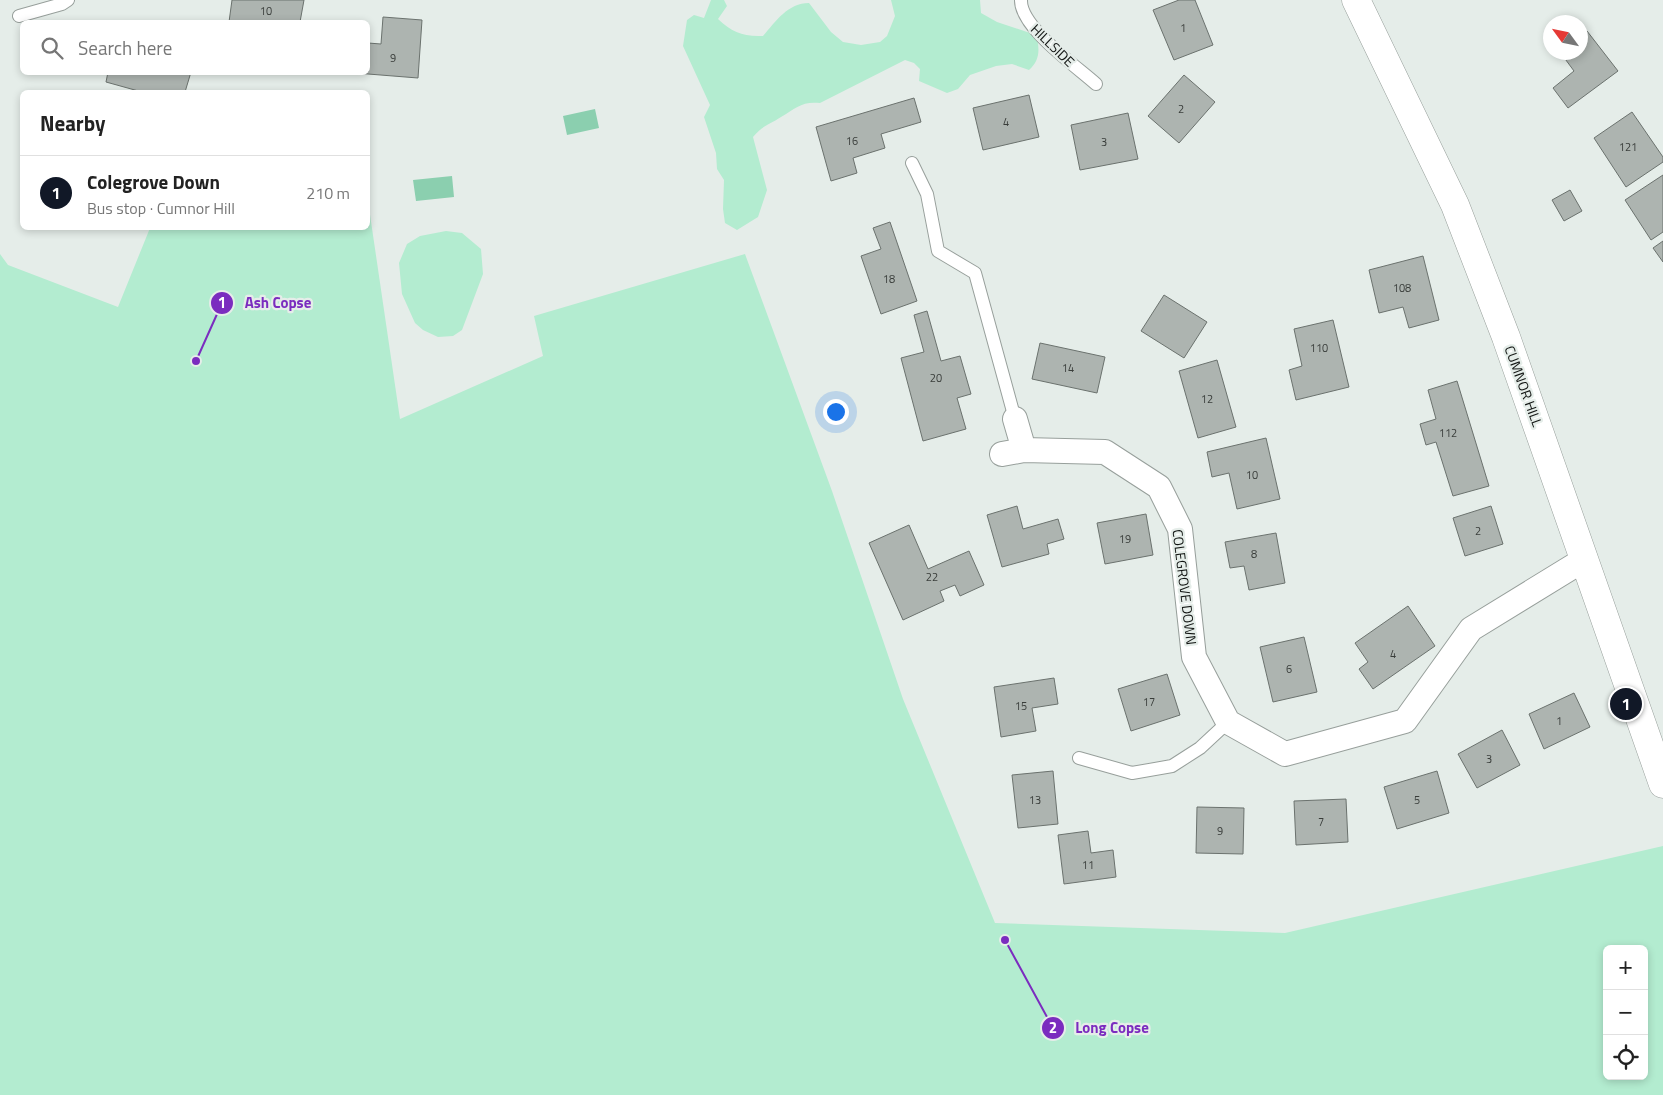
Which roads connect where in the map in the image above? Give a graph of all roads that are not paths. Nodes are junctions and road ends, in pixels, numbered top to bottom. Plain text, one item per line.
1 (68, 0) edge
2 (1022, 0) edge
3 (1356, 0) edge
4 (19, 16) dead end
5 (1096, 84) dead end
6 (912, 163) dead end
7 (1015, 419) joint
8 (1585, 559) junction
9 (1228, 722) junction
10 (1079, 758) dead end
11 (1663, 784) edge

1 - 4 lane
2 - 5 lane, HILLSIDE
3 - 8 street, CUMNOR HILL
6 - 7 lane
7 - 9 street, COLEGROVE DOWN
8 - 9 street
8 - 11 street, CUMNOR HILL
9 - 10 lane

